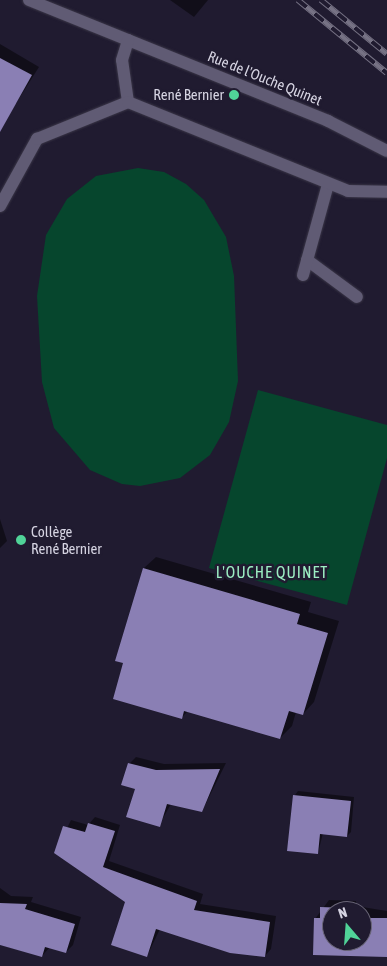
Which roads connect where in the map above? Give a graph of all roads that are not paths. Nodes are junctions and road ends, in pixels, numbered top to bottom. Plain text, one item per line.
1 (29, 0) edge
2 (128, 40) junction
3 (128, 102) junction
4 (387, 151) edge
5 (328, 184) junction
6 (387, 192) edge
7 (0, 206) edge
8 (307, 260) junction
9 (303, 275) dead end
10 (357, 297) dead end

1 - 2 street, Rue de l'Ouche Quinet
2 - 3 street
2 - 4 street, Rue de l'Ouche Quinet
3 - 5 street
3 - 7 street
5 - 6 street
5 - 8 street
8 - 9 street
8 - 10 street

